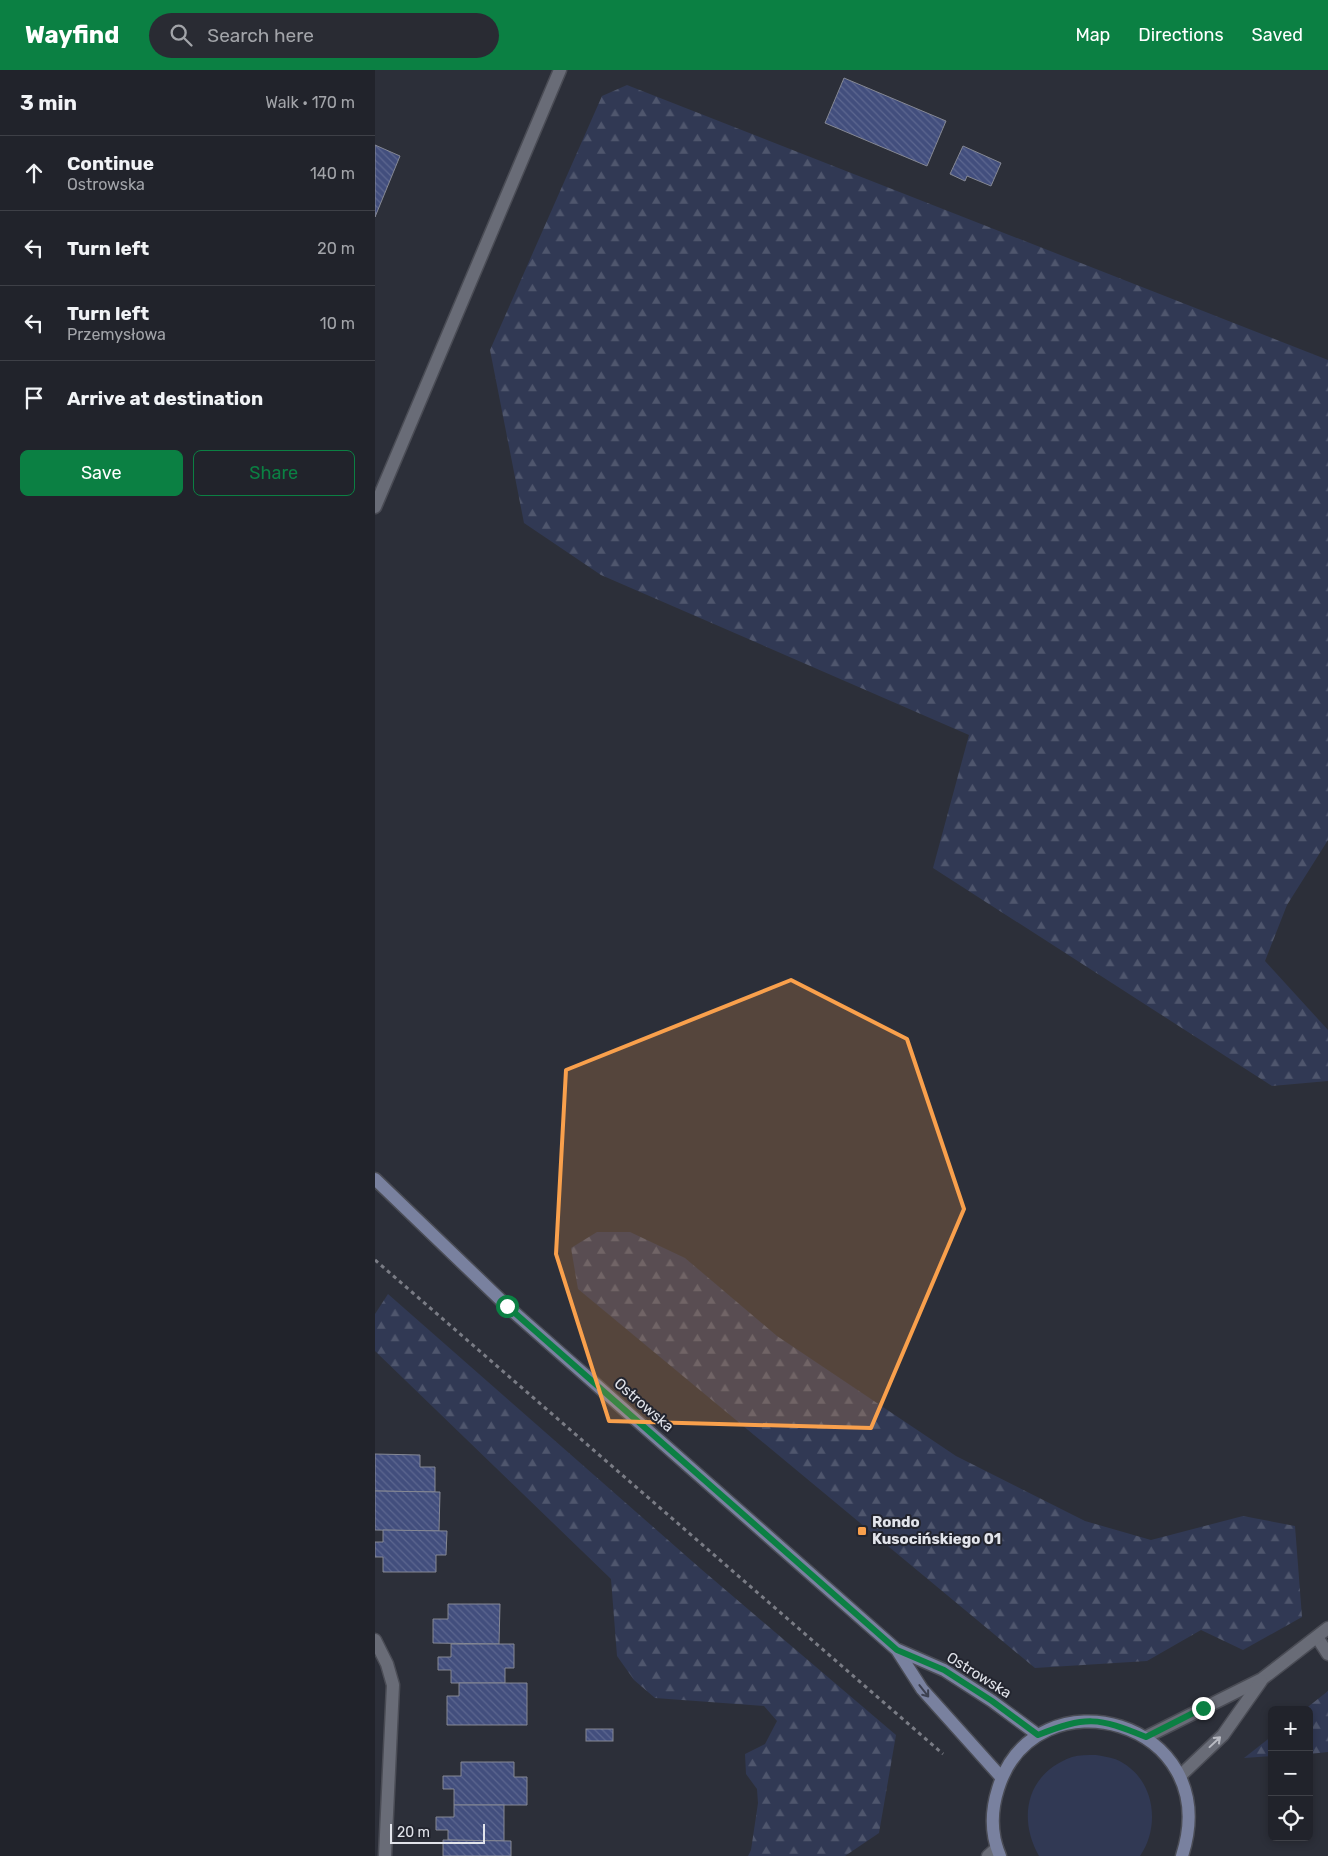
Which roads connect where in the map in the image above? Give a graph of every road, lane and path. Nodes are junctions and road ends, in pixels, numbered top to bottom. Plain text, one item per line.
1 (560, 70) edge
2 (376, 503) edge
3 (375, 1179) edge
4 (375, 1260) edge
5 (1328, 1628) edge
6 (1317, 1637) junction
7 (375, 1640) edge
8 (897, 1650) junction
9 (1328, 1654) edge
10 (1262, 1679) junction
11 (1038, 1735) junction
12 (1146, 1737) junction
13 (943, 1754) dead end
14 (1180, 1776) junction
15 (1001, 1777) junction
16 (995, 1853) edge
17 (385, 1856) edge
18 (1182, 1856) edge

1 - 2 street
3 - 8 main road, Ostrowska
4 - 13 path
5 - 6 street
6 - 9 street
6 - 10 street
7 - 17 street
8 - 11 main road, Ostrowska
8 -> 15 main road, Ostrowska
10 - 12 street
14 -> 10 street
11 - 12 main road
11 - 15 main road
12 - 14 main road
14 - 18 main road
15 - 16 main road

